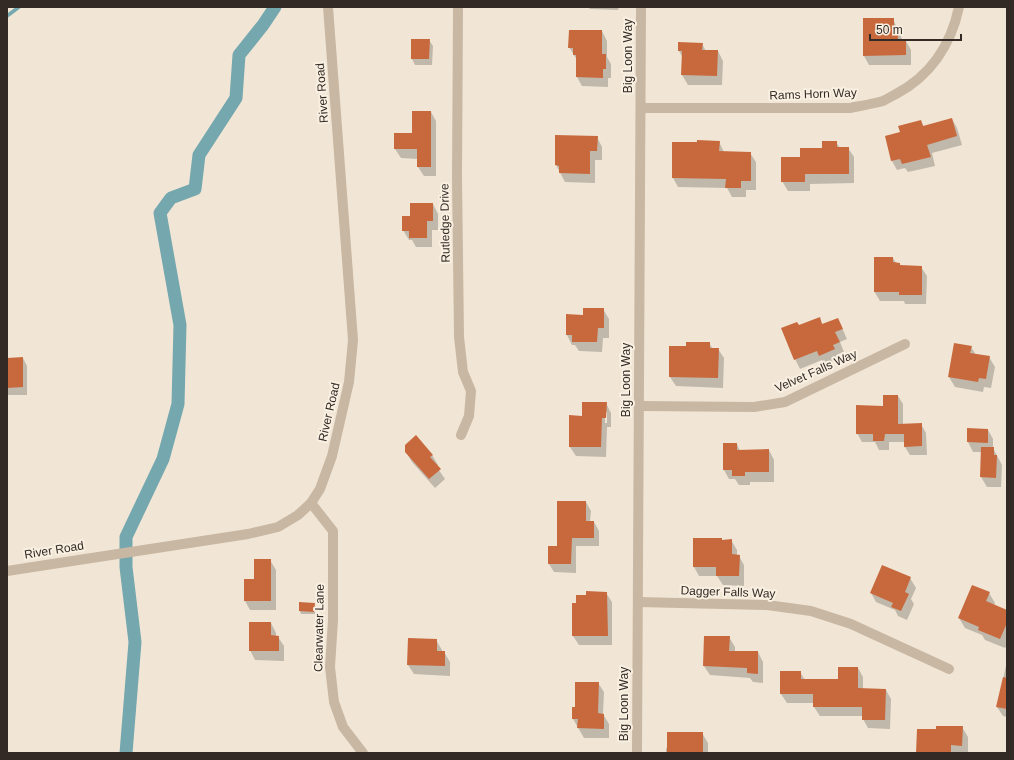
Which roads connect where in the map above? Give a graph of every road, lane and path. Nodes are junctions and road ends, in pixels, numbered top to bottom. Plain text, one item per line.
1 (328, 7) edge
2 (458, 7) edge
3 (641, 7) edge
4 (958, 7) edge
5 (641, 108) junction
6 (905, 344) dead end
7 (639, 406) junction
8 (461, 435) dead end
9 (311, 503) junction
10 (7, 571) edge
11 (638, 602) junction
12 (949, 669) dead end
13 (363, 753) edge
14 (637, 753) edge

1 - 9 street, River Road
2 - 8 street, Rutledge Drive
3 - 5 street, Big Loon Way
4 - 5 street, Rams Horn Way
5 - 7 street, Big Loon Way
6 - 7 street, Velvet Falls Way
7 - 11 street, Big Loon Way
9 - 10 street, River Road
9 - 13 street, Clearwater Lane
11 - 12 street, Dagger Falls Way
11 - 14 street, Big Loon Way

